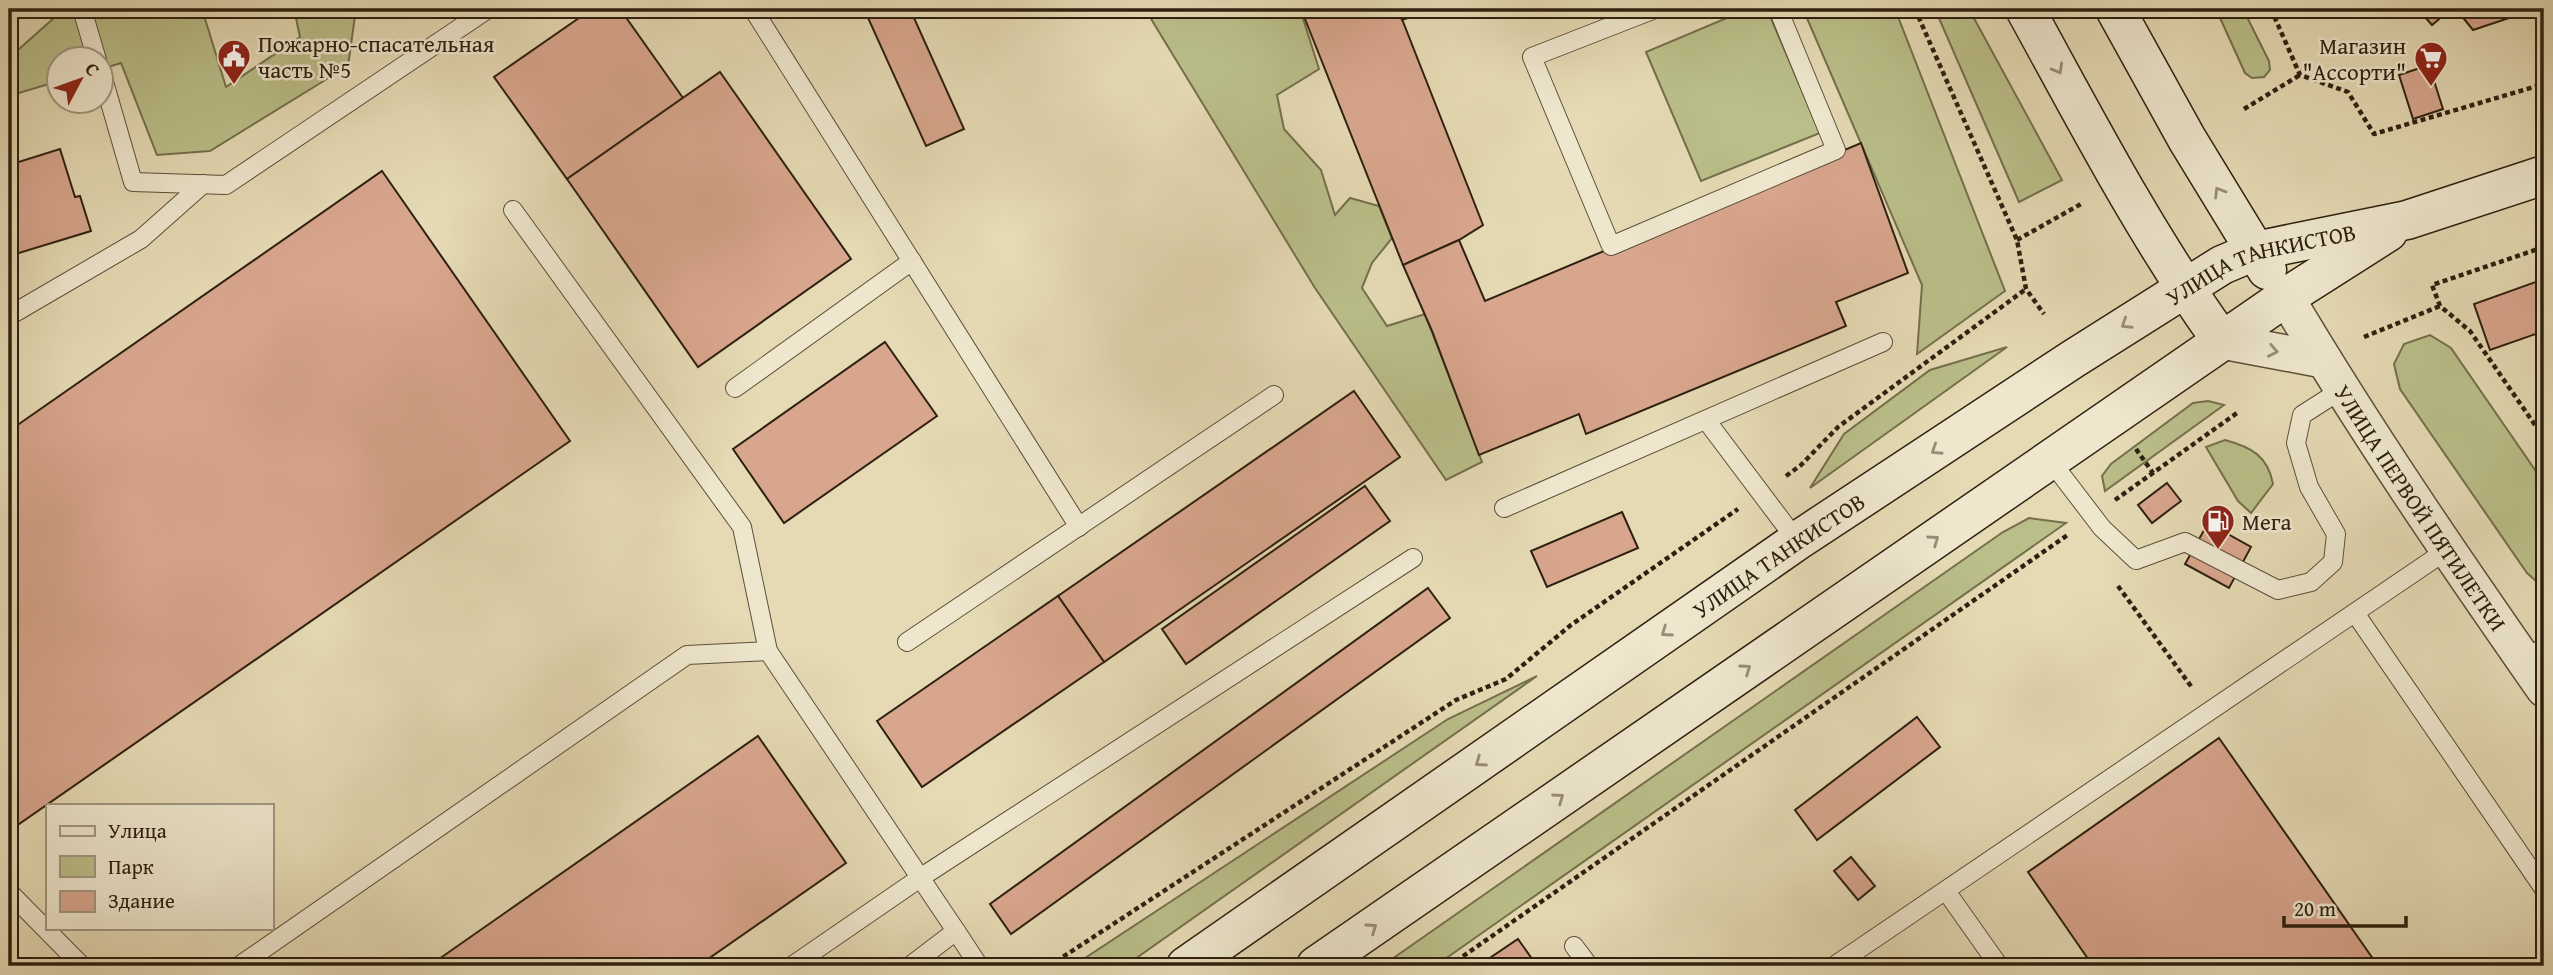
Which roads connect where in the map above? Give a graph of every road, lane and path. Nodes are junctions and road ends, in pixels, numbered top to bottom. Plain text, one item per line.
1 (82, 9) edge
2 (488, 9) edge
3 (753, 9) edge
4 (1655, 9) edge
5 (1778, 9) edge
6 (1915, 9) edge
7 (2025, 9) edge
8 (2115, 9) edge
9 (2271, 9) edge
10 (93, 46) edge
11 (2300, 75) junction
12 (2544, 85) edge
13 (2244, 109) dead end
14 (114, 116) edge
15 (2544, 175) edge
16 (203, 184) junction
17 (2081, 204) dead end
18 (513, 210) dead end
19 (2407, 220) junction
20 (2017, 240) junction
21 (2544, 247) edge
22 (2255, 250) junction
23 (912, 261) junction
24 (2183, 288) junction
25 (2026, 289) junction
26 (2286, 298) junction
27 (2440, 306) junction
28 (2044, 314) dead end
29 (9, 316) edge
30 (2364, 337) dead end
31 (2222, 341) junction
32 (1883, 342) dead end
33 (2323, 360) junction
34 (735, 388) dead end
35 (2341, 390) junction
36 (1274, 395) dead end
37 (2237, 413) dead end
38 (1706, 420) junction
39 (2544, 438) edge
40 (2132, 443) dead end
41 (2050, 460) junction
42 (2153, 473) junction
43 (1761, 493) junction
44 (1504, 508) dead end
45 (2093, 517) junction
46 (1079, 527) junction
47 (1797, 541) junction
48 (2447, 550) junction
49 (1413, 558) dead end
50 (2116, 582) dead end
51 (2355, 613) junction
52 (907, 642) dead end
53 (768, 651) junction
54 (2534, 654) edge
55 (2544, 689) edge
56 (2194, 691) dead end
57 (920, 878) junction
58 (2544, 889) edge
59 (1946, 891) junction
60 (9, 892) edge
61 (46, 930) edge
62 (46, 930) edge
63 (956, 931) junction
64 (1574, 946) dead end
65 (82, 966) edge
66 (239, 966) edge
67 (792, 966) edge
68 (910, 966) edge
69 (979, 966) edge
70 (1049, 966) edge
71 (1186, 966) edge
72 (1315, 966) edge
73 (1450, 966) edge
74 (1588, 966) edge
75 (1834, 966) edge
76 (1999, 966) edge

1 - 10 lane
2 - 16 lane
3 - 23 lane
4 - 5 lane
6 - 20 path
7 -> 24 main road
22 -> 8 main road, УЛИЦА ПЕРВОЙ ПЯТИЛЕТКИ
9 - 11 path
11 - 12 path
11 - 13 path
14 - 16 lane
15 - 19 main road, УЛИЦА ТАНКИСТОВ
16 - 29 lane
17 - 20 path
18 - 53 lane
19 - 22 main road, УЛИЦА ТАНКИСТОВ
19 - 26 main road, УЛИЦА ТАНКИСТОВ
20 - 25 path
21 - 27 path
22 - 24 main road, УЛИЦА ТАНКИСТОВ
22 - 26 main road, УЛИЦА ПЕРВОЙ ПЯТИЛЕТКИ
23 - 34 lane
23 - 46 lane
24 - 31 main road
24 -> 47 main road, УЛИЦА ТАНКИСТОВ
25 - 28 path
25 - 43 path
26 - 31 main road, УЛИЦА ТАНКИСТОВ
26 - 33 street, УЛИЦА ПЕРВОЙ ПЯТИЛЕТКИ
27 - 30 path
27 - 39 path
31 -> 33 street, УЛИЦА ПЕРВОЙ ПЯТИЛЕТКИ
31 - 41 main road, УЛИЦА ТАНКИСТОВ
32 - 38 lane
33 - 35 street, УЛИЦА ПЕРВОЙ ПЯТИЛЕТКИ
35 - 45 lane
35 - 48 street, УЛИЦА ПЕРВОЙ ПЯТИЛЕТКИ
36 - 46 lane
37 - 42 path
38 - 43 lane
38 - 44 lane
40 - 42 path
41 - 45 lane
72 -> 41 main road, УЛИЦА ТАНКИСТОВ
42 - 45 path
43 - 47 lane
43 - 70 path
45 - 73 path
46 - 52 lane
47 -> 71 main road, УЛИЦА ТАНКИСТОВ
48 - 51 lane
48 - 54 street, УЛИЦА ПЕРВОЙ ПЯТИЛЕТКИ
49 - 57 lane
50 - 56 path
51 - 58 lane
51 - 59 lane
53 - 57 lane
53 - 66 lane
54 - 55 street, УЛИЦА ПЕРВОЙ ПЯТИЛЕТКИ
57 - 63 lane
57 - 67 lane
59 - 75 lane
59 - 76 lane
60 - 61 lane
62 - 65 lane
63 - 68 lane
63 - 69 lane
64 - 74 lane

